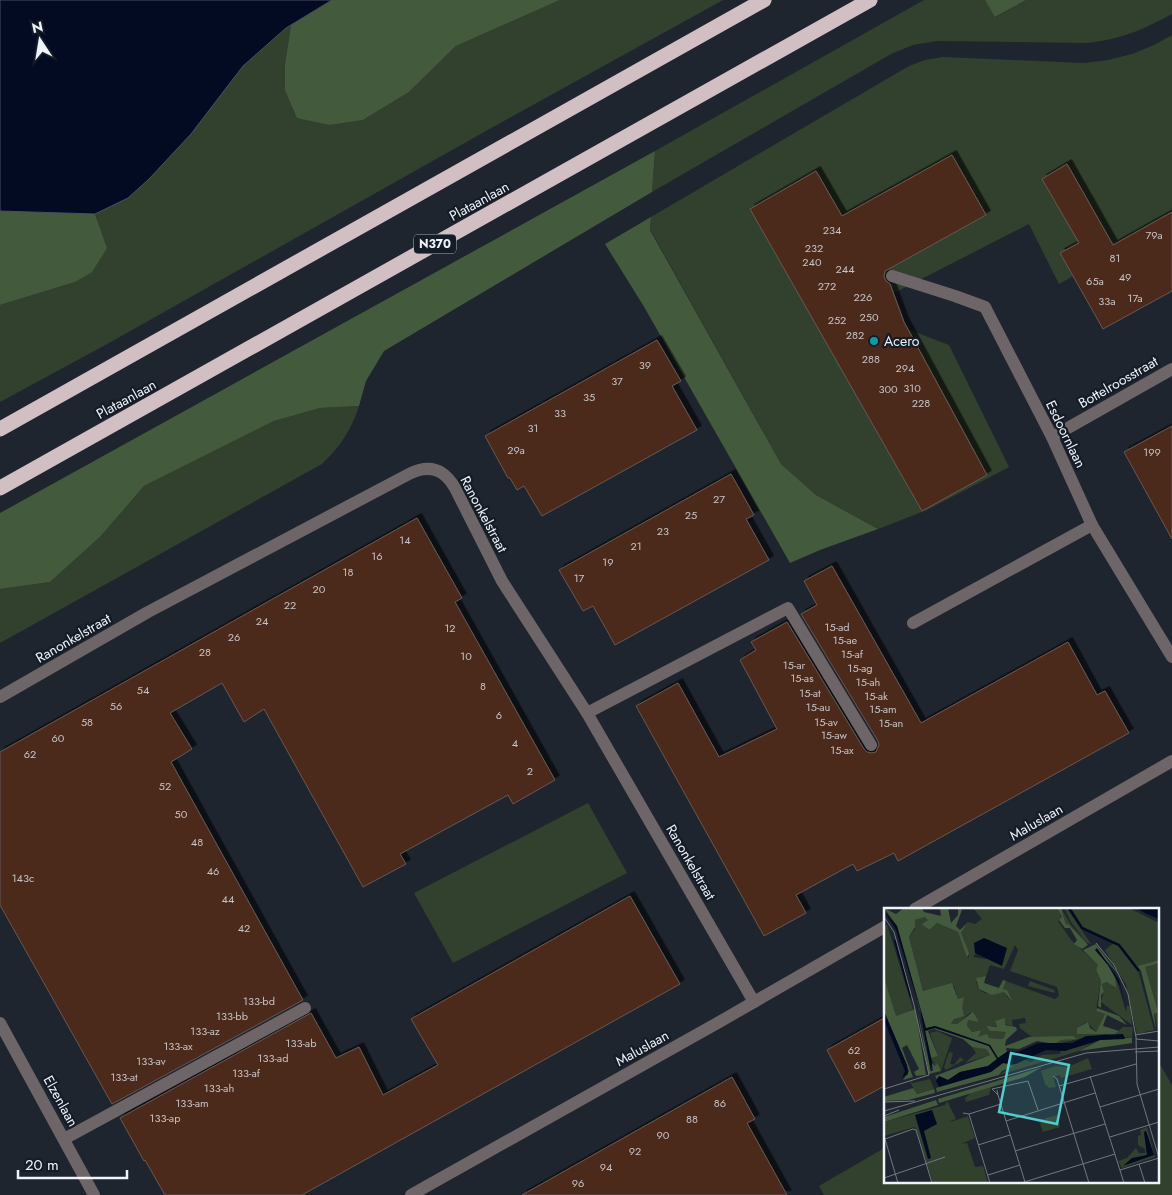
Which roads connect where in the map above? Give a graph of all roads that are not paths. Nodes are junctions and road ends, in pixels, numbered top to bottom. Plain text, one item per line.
1 (764, 0) edge
2 (870, 0) edge
3 (892, 276) dead end
4 (1172, 368) edge
5 (0, 429) edge
6 (1052, 437) junction
7 (0, 488) edge
8 (1092, 524) junction
9 (913, 623) dead end
10 (1172, 657) edge
11 (0, 697) edge
12 (587, 712) junction
13 (871, 745) dead end
14 (1172, 761) edge
15 (917, 908) edge
16 (884, 927) edge
17 (754, 1002) junction
18 (305, 1008) dead end
19 (0, 1023) edge
20 (64, 1139) junction
21 (94, 1195) edge
22 (411, 1195) edge

1 - 5 highway
2 - 7 highway, Plataanlaan / N370
3 - 6 street, Esdoornlaan
4 - 6 street, Bottelroosstraat
6 - 8 street, Esdoornlaan
8 - 9 street
8 - 10 street, Esdoornlaan
11 - 12 street, Ranonkelstraat
12 - 13 street
12 - 17 street, Ranonkelstraat
14 - 15 street, Maluslaan
16 - 17 street, Maluslaan
17 - 22 street, Maluslaan
18 - 20 street
19 - 20 street, Elzenlaan
20 - 21 street, Elzenlaan

